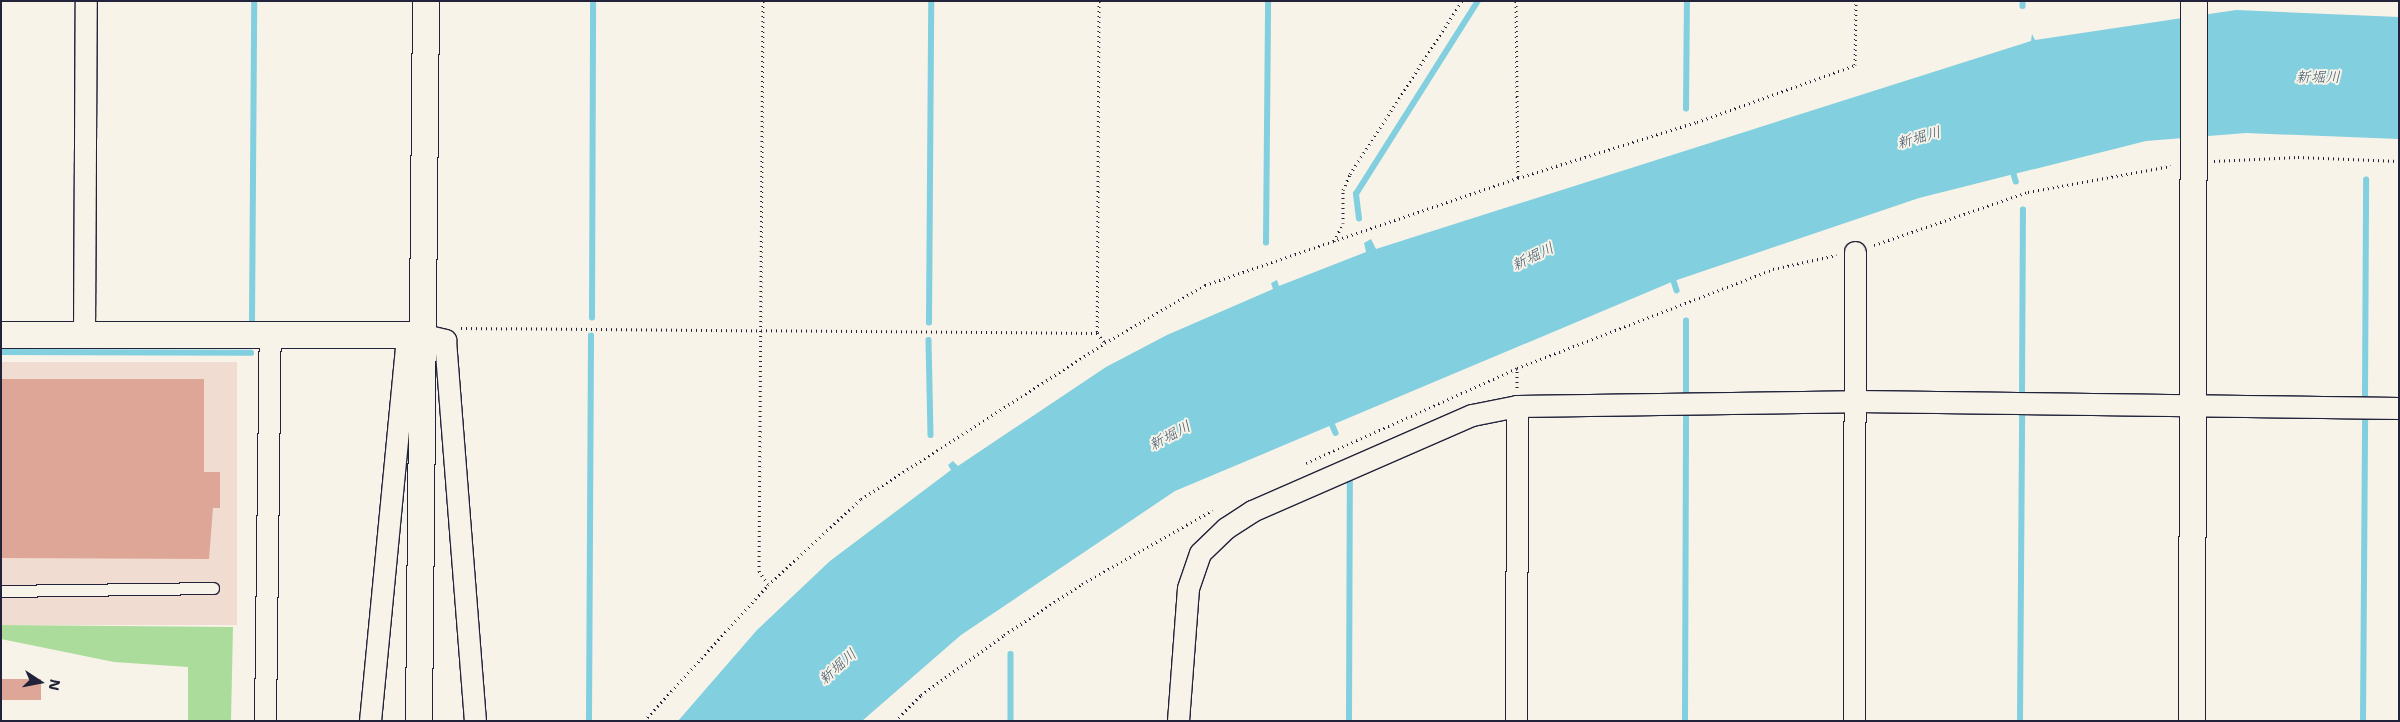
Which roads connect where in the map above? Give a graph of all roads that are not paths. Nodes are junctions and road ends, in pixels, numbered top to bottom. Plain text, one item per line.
1 (86, 1) edge
2 (426, 1) edge
3 (2194, 1) edge
4 (1855, 252) road end
5 (1, 335) edge
6 (270, 335) junction
7 (424, 335) junction
8 (84, 336) junction
9 (1856, 401) junction
10 (1517, 406) junction
11 (2192, 406) junction
12 (2399, 408) edge
13 (213, 588) dead end
14 (1, 591) edge
15 (265, 721) edge
16 (370, 721) edge
17 (419, 721) edge
18 (476, 721) edge
19 (1178, 721) edge
20 (1516, 721) edge
21 (1854, 721) edge
22 (2192, 721) edge

1 - 8 street
2 - 7 street
3 - 11 street
4 - 9 street
5 - 8 street
6 - 7 street
6 - 8 street
6 - 15 street
7 - 16 street
7 - 17 street
7 - 18 street
9 - 10 street
9 - 11 street
9 - 21 street
10 - 19 street
10 - 20 street
11 - 12 street
11 - 22 street
13 - 14 lane

